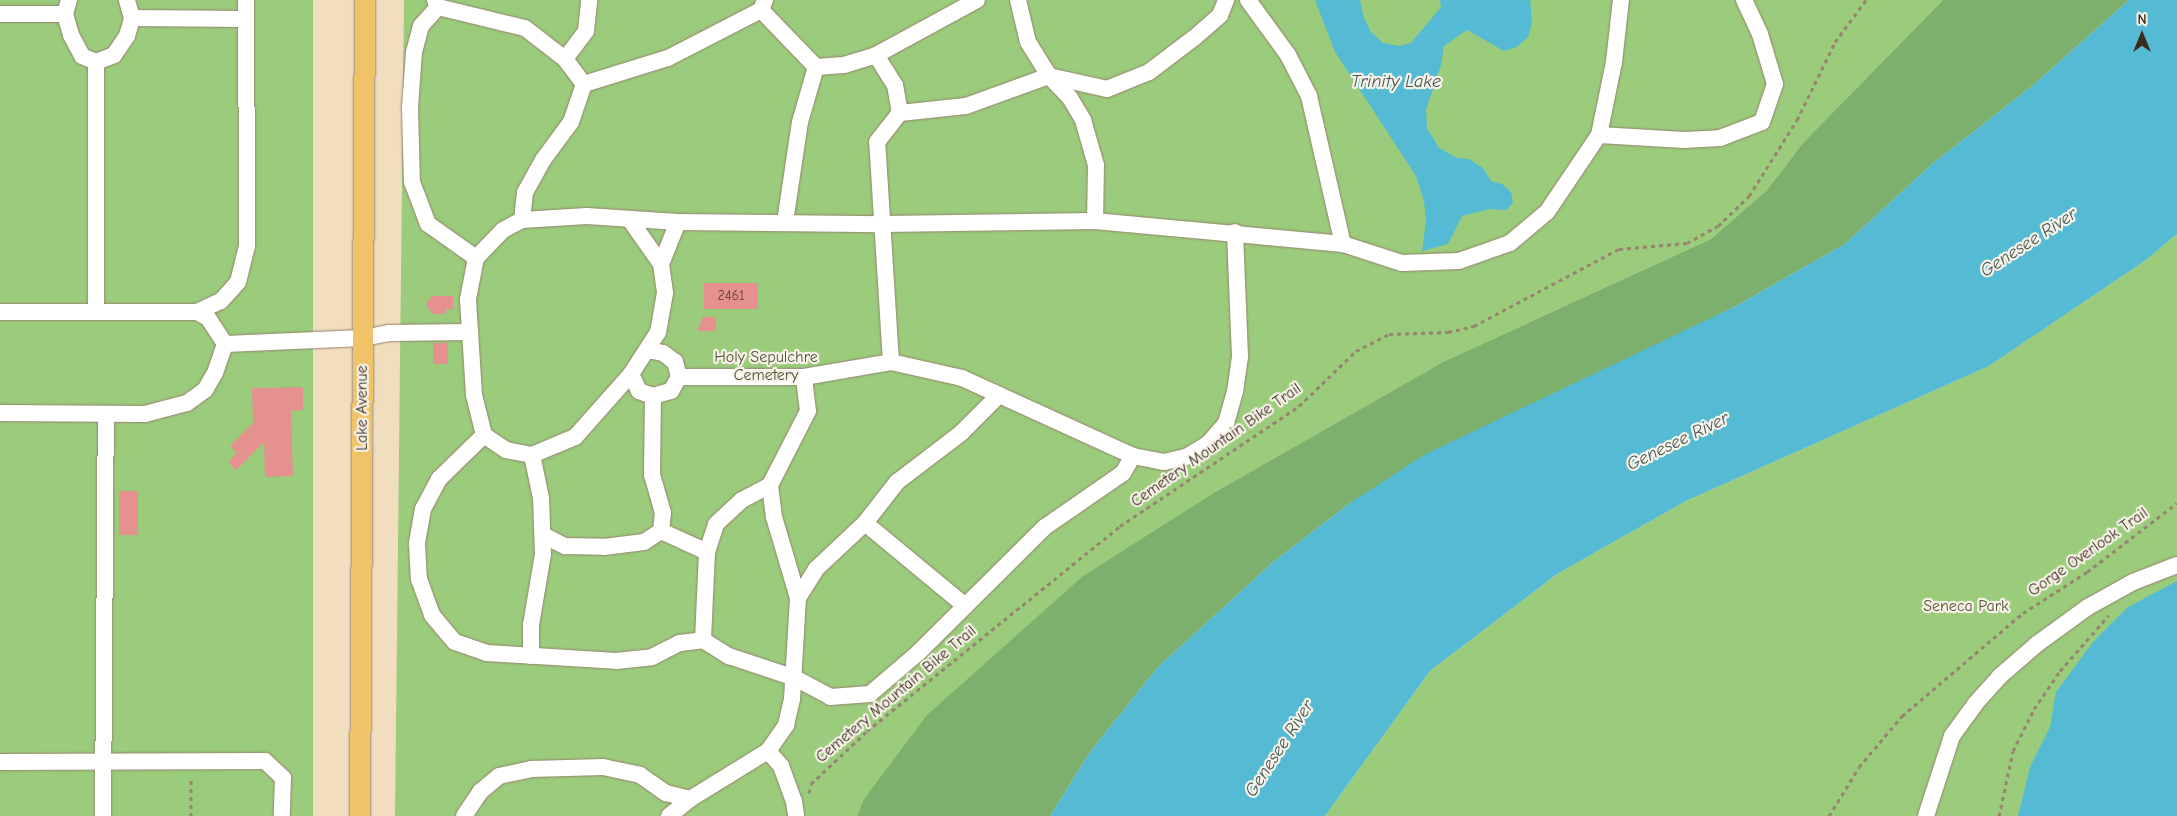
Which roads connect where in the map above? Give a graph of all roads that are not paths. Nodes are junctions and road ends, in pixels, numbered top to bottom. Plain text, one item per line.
1 (126, 0) edge
2 (246, 0) edge
3 (365, 0) edge
4 (589, 0) edge
5 (977, 0) edge
6 (1018, 0) edge
7 (1226, 0) edge
8 (1248, 0) edge
9 (1621, 0) edge
10 (1744, 0) edge
11 (437, 4) edge
12 (763, 5) edge
13 (67, 7) edge
14 (0, 14) edge
15 (132, 18) junction
16 (246, 19) junction
17 (876, 55) junction
18 (565, 59) junction
19 (96, 62) junction
20 (816, 68) junction
21 (1049, 76) junction
22 (584, 84) junction
23 (900, 113) junction
24 (1599, 135) junction
25 (522, 220) junction
26 (630, 220) junction
27 (1095, 221) junction
28 (678, 222) junction
29 (785, 222) junction
30 (884, 224) junction
31 (1235, 232) junction
32 (1343, 244) junction
33 (476, 258) junction
34 (661, 264) junction
35 (0, 312) edge
36 (96, 312) junction
37 (197, 312) junction
38 (470, 332) junction
39 (363, 338) junction
40 (225, 344) junction
41 (648, 350) junction
42 (891, 362) junction
43 (630, 374) junction
44 (679, 377) junction
45 (804, 377) junction
46 (999, 395) junction
47 (653, 396) junction
48 (0, 413) edge
49 (106, 414) junction
50 (484, 435) junction
51 (532, 455) junction
52 (1134, 456) junction
53 (770, 485) junction
54 (865, 523) junction
55 (661, 531) junction
56 (543, 535) junction
57 (707, 552) junction
58 (2177, 565) edge
59 (798, 598) junction
60 (964, 605) junction
61 (703, 640) junction
62 (532, 656) junction
63 (795, 678) junction
64 (768, 751) junction
65 (103, 761) junction
66 (0, 762) edge
67 (690, 799) junction
68 (103, 816) edge
69 (282, 816) edge
70 (360, 816) edge
71 (464, 816) edge
72 (668, 816) edge
73 (796, 816) edge
74 (1926, 816) edge

1 - 15 lane
2 - 16 lane
3 - 39 main road, Lake Avenue
4 - 18 lane
5 - 17 lane
6 - 21 lane
7 - 21 lane
8 - 32 lane
9 - 24 lane
10 - 24 lane
11 - 18 lane
11 - 33 lane
12 - 20 lane
12 - 22 lane
13 - 14 lane
13 - 19 lane
15 - 16 lane
15 - 19 lane
16 - 37 lane
17 - 20 lane
17 - 23 lane
18 - 22 lane
19 - 36 lane
20 - 29 lane
21 - 23 lane
21 - 27 lane
22 - 25 lane
23 - 30 lane
24 - 32 lane
25 - 26 lane
25 - 33 lane
26 - 28 lane
26 - 34 lane
27 - 30 lane
27 - 31 lane
28 - 29 lane
28 - 34 lane
29 - 30 lane
30 - 42 lane
31 - 32 lane
31 - 52 lane
33 - 38 lane
34 - 41 lane
35 - 36 lane
36 - 37 lane
37 - 40 lane
38 - 39 lane
38 - 50 lane
39 - 40 lane
39 - 70 main road, Lake Avenue
40 - 49 lane
41 - 43 lane
41 - 44 lane
42 - 45 lane
42 - 46 lane
43 - 47 lane
43 - 51 lane
44 - 45 lane
44 - 47 lane
45 - 53 lane
46 - 52 lane
46 - 54 lane
47 - 55 lane
48 - 49 lane
49 - 65 lane
50 - 51 lane
50 - 62 lane
51 - 56 lane
52 - 60 lane
53 - 57 lane
53 - 59 lane
54 - 59 lane
54 - 60 lane
55 - 56 lane
55 - 57 lane
56 - 62 lane
57 - 61 lane
58 - 74 lane
59 - 63 lane
60 - 63 lane
61 - 62 lane
61 - 63 lane
63 - 64 lane
64 - 67 lane
64 - 73 lane
65 - 66 lane
65 - 68 lane
65 - 69 lane
67 - 71 lane
67 - 72 lane

